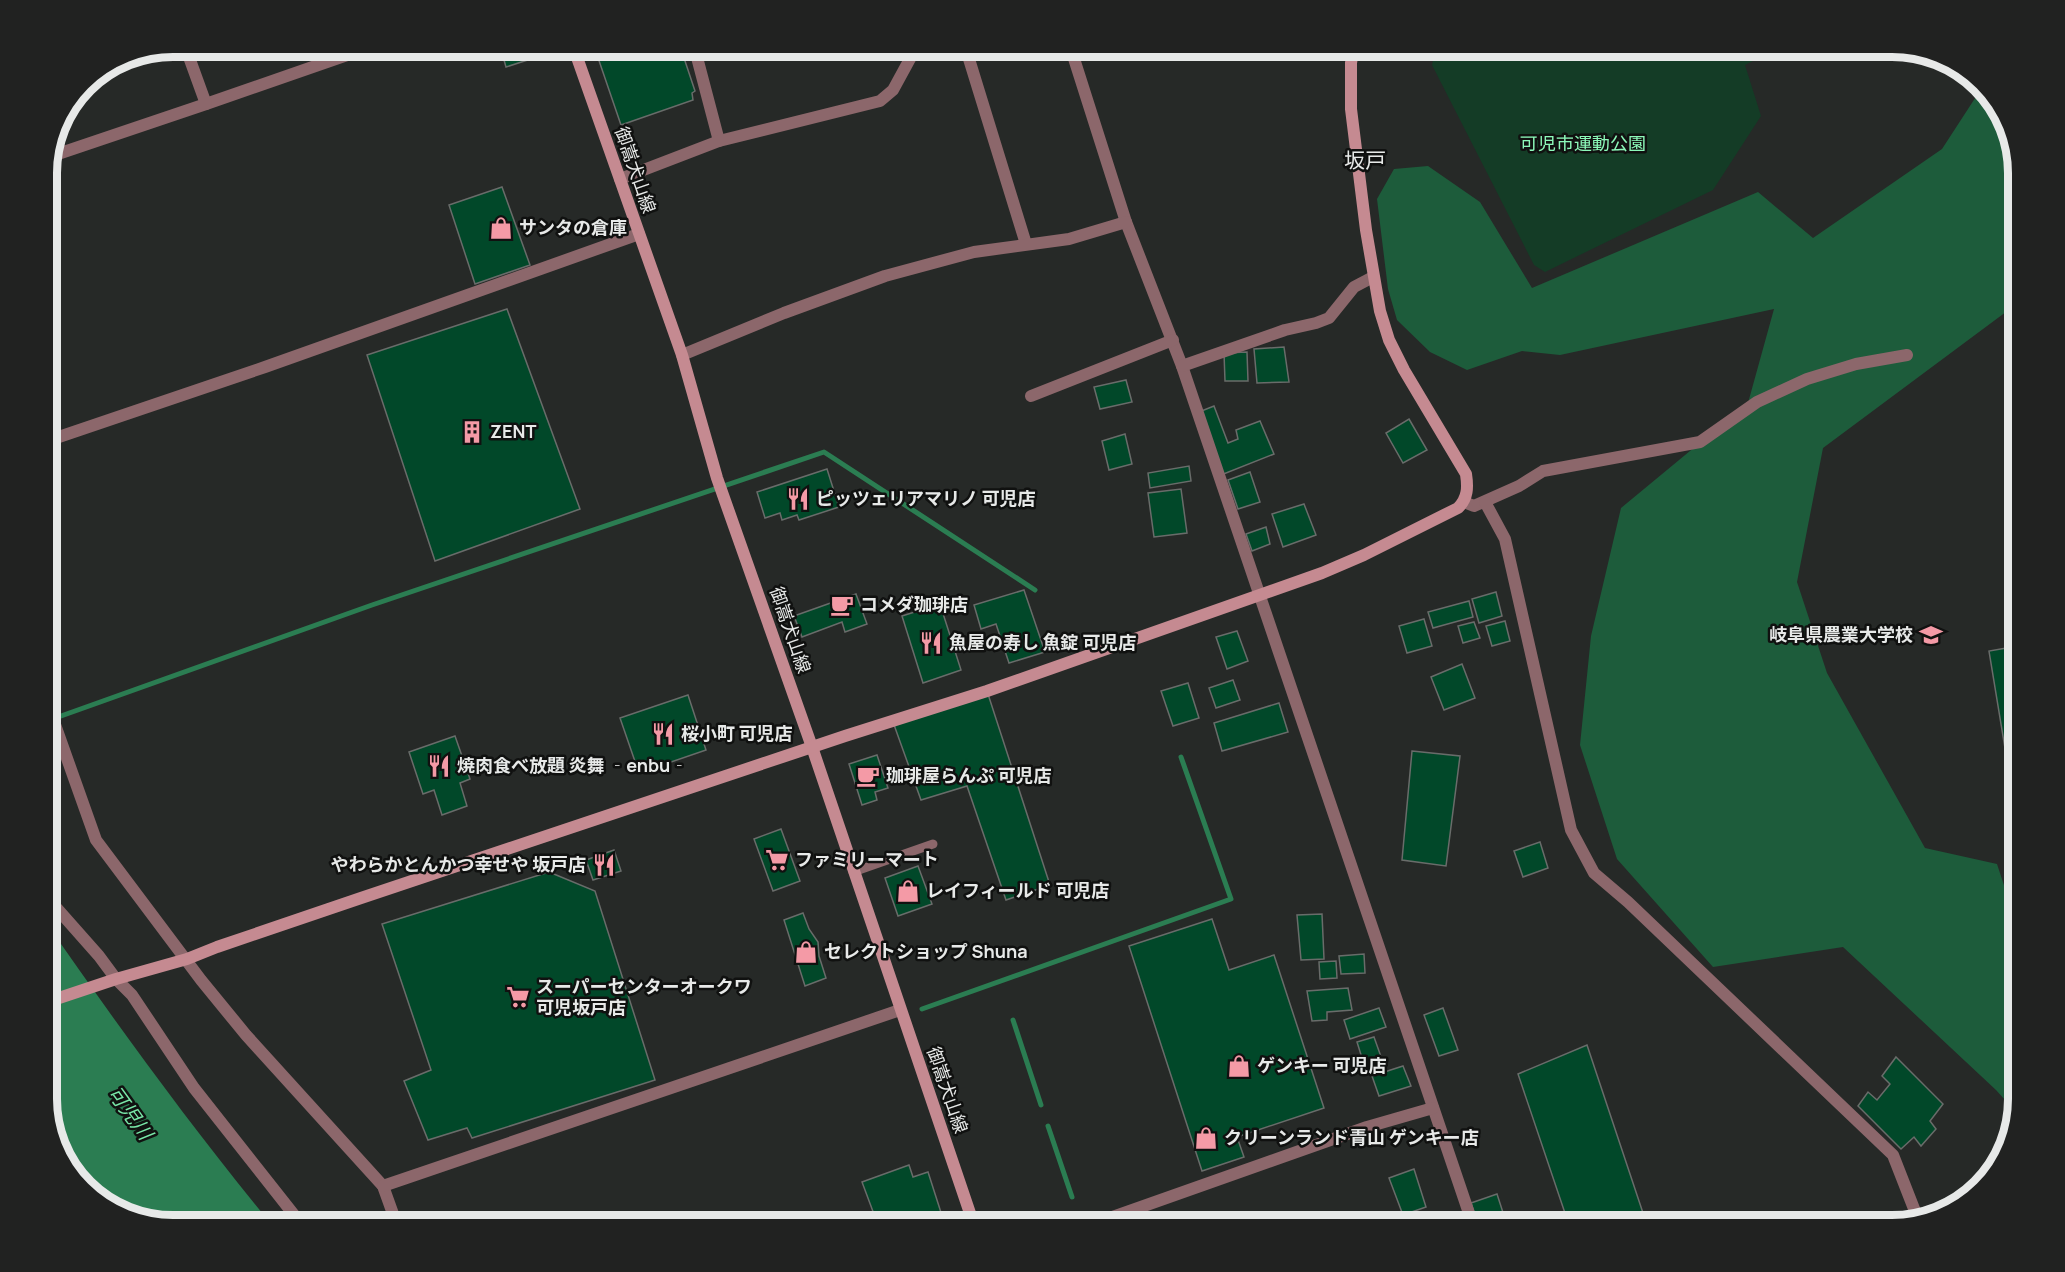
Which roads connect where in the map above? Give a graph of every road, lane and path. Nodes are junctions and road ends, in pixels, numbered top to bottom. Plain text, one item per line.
1 (189, 57) edge
2 (341, 57) edge
3 (577, 57) edge
4 (697, 57) edge
5 (911, 57) edge
6 (968, 57) edge
7 (1074, 57) edge
8 (1352, 57) edge
9 (206, 104) junction
10 (719, 141) junction
11 (59, 154) edge
12 (620, 179) junction
13 (1126, 222) junction
14 (639, 234) junction
15 (1026, 244) junction
16 (1373, 277) junction
17 (1173, 340) junction
18 (682, 355) junction
19 (1907, 355) dead end
20 (1182, 366) junction
21 (1032, 396) dead end
22 (57, 438) edge
23 (1464, 502) junction
24 (1485, 502) junction
25 (1260, 595) junction
26 (57, 733) edge
27 (812, 747) junction
28 (933, 844) dead end
29 (853, 872) junction
30 (57, 909) edge
31 (187, 959) junction
32 (116, 979) junction
33 (57, 999) edge
34 (900, 1010) junction
35 (1433, 1108) junction
36 (382, 1186) junction
37 (1915, 1212) edge
38 (293, 1215) edge
39 (393, 1215) edge
40 (970, 1215) edge
41 (1120, 1215) edge
42 (1469, 1215) edge

1 - 9 street
2 - 9 street
3 - 12 street, 御嵩犬山線
4 - 10 street
5 - 10 street
6 - 15 street
7 - 13 street
8 - 16 street
9 - 11 street
10 - 12 street
12 - 14 street, 御嵩犬山線
13 - 15 street
13 - 17 street
14 - 18 street, 御嵩犬山線
14 - 22 street
15 - 18 street
16 - 20 street
16 - 23 street
17 - 20 street
17 - 21 street
18 - 27 street, 御嵩犬山線
19 - 24 street
20 - 25 street
23 - 24 street
23 - 25 street
24 - 37 street
25 - 27 street
25 - 35 street
26 - 31 street
27 - 29 street, 御嵩犬山線
27 - 31 street
28 - 29 lane
29 - 34 street, 御嵩犬山線
30 - 32 street
31 - 32 street
31 - 36 street
32 - 33 street
32 - 38 street
34 - 36 street
34 - 40 street, 御嵩犬山線
35 - 41 street
35 - 42 street
36 - 39 street

